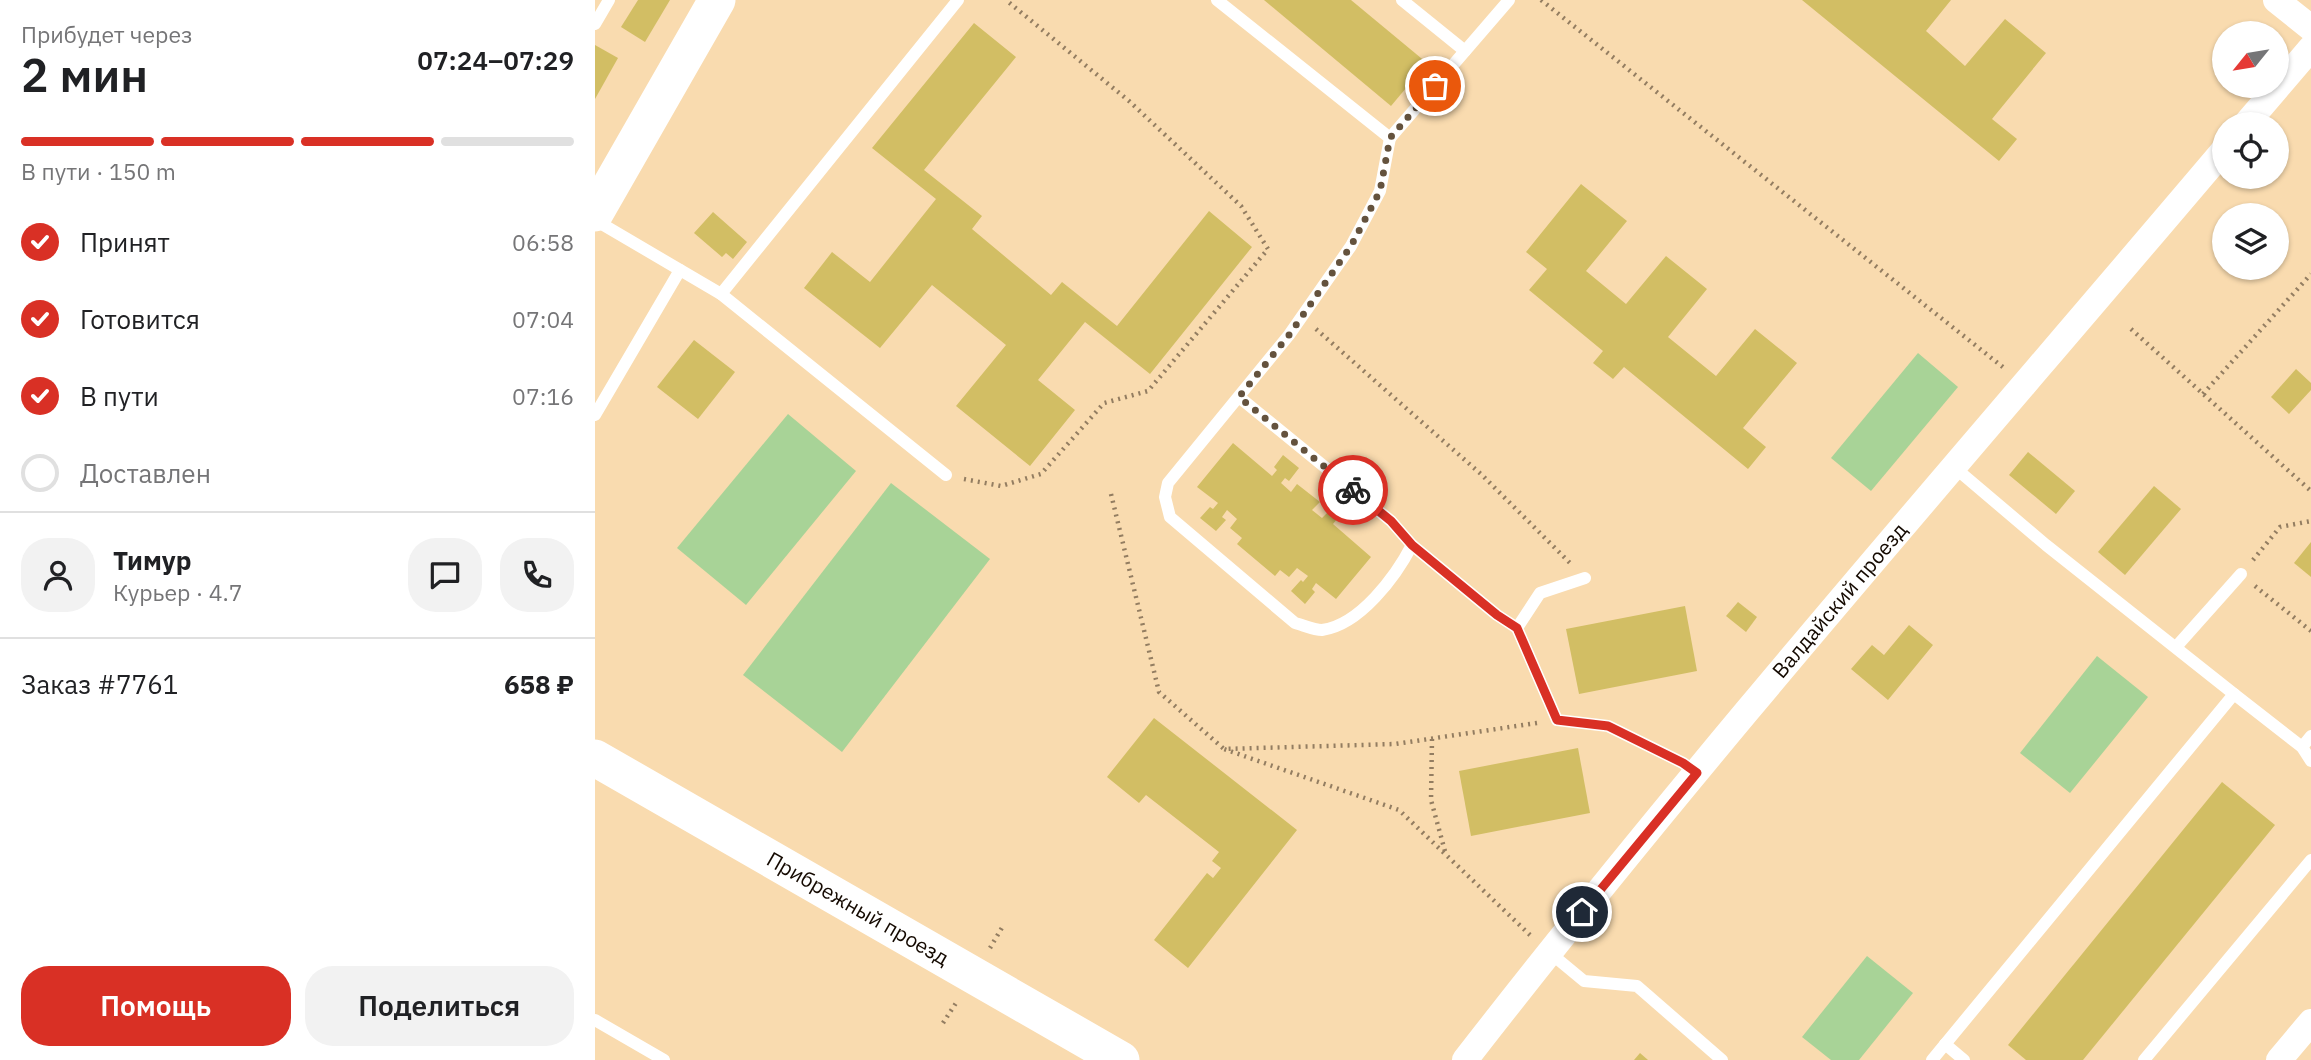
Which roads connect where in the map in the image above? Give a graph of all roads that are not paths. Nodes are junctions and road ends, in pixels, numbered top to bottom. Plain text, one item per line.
1 (609, 0) edge
2 (717, 0) edge
3 (958, 0) edge
4 (1217, 0) edge
5 (1402, 0) edge
6 (1509, 0) edge
7 (2276, 0) edge
8 (595, 24) edge
9 (2311, 28) edge
10 (2311, 48) edge
11 (1465, 51) junction
12 (2256, 112) edge
13 (1390, 138) junction
14 (2212, 164) edge
15 (596, 211) edge
16 (680, 270) junction
17 (720, 294) junction
18 (1239, 397) junction
19 (595, 415) edge
20 (1954, 467) junction
21 (946, 475) road end
22 (1412, 545) junction
23 (2241, 574) road end
24 (1585, 578) road end
25 (1517, 628) junction
26 (2176, 648) junction
27 (2234, 694) junction
28 (2311, 736) edge
29 (2302, 747) junction
30 (595, 758) edge
31 (2311, 761) edge
32 (1697, 773) junction
33 (2311, 860) edge
34 (1541, 945) junction
35 (595, 1020) edge
36 (2311, 1022) edge
37 (1945, 1044) junction
38 (664, 1060) edge
39 (1121, 1060) edge
40 (1465, 1060) edge
41 (1722, 1060) edge
42 (1932, 1060) edge
43 (1964, 1060) edge
44 (2144, 1060) edge
45 (2279, 1060) edge

1 - 8 lane
2 - 15 street
3 - 17 lane
4 - 13 lane
5 - 11 lane
6 - 11 lane
7 - 9 street
10 - 12 street
11 - 13 lane
13 - 18 lane
14 - 20 street, Валдайский проезд
15 - 16 lane
16 - 17 lane
16 - 19 lane
17 - 21 lane
18 - 22 lane
18 - 22 lane
20 - 26 lane
20 - 32 street, Валдайский проезд
22 - 25 lane
23 - 26 lane
24 - 25 lane
25 - 32 lane
26 - 27 lane
27 - 29 lane
27 - 37 lane
28 - 29 lane
29 - 31 lane
30 - 39 street, Прибрежный проезд
32 - 34 street, Валдайский проезд
33 - 44 lane
34 - 40 street, Валдайский проезд
34 - 41 lane
35 - 38 lane
36 - 45 street
37 - 42 lane
37 - 43 lane

